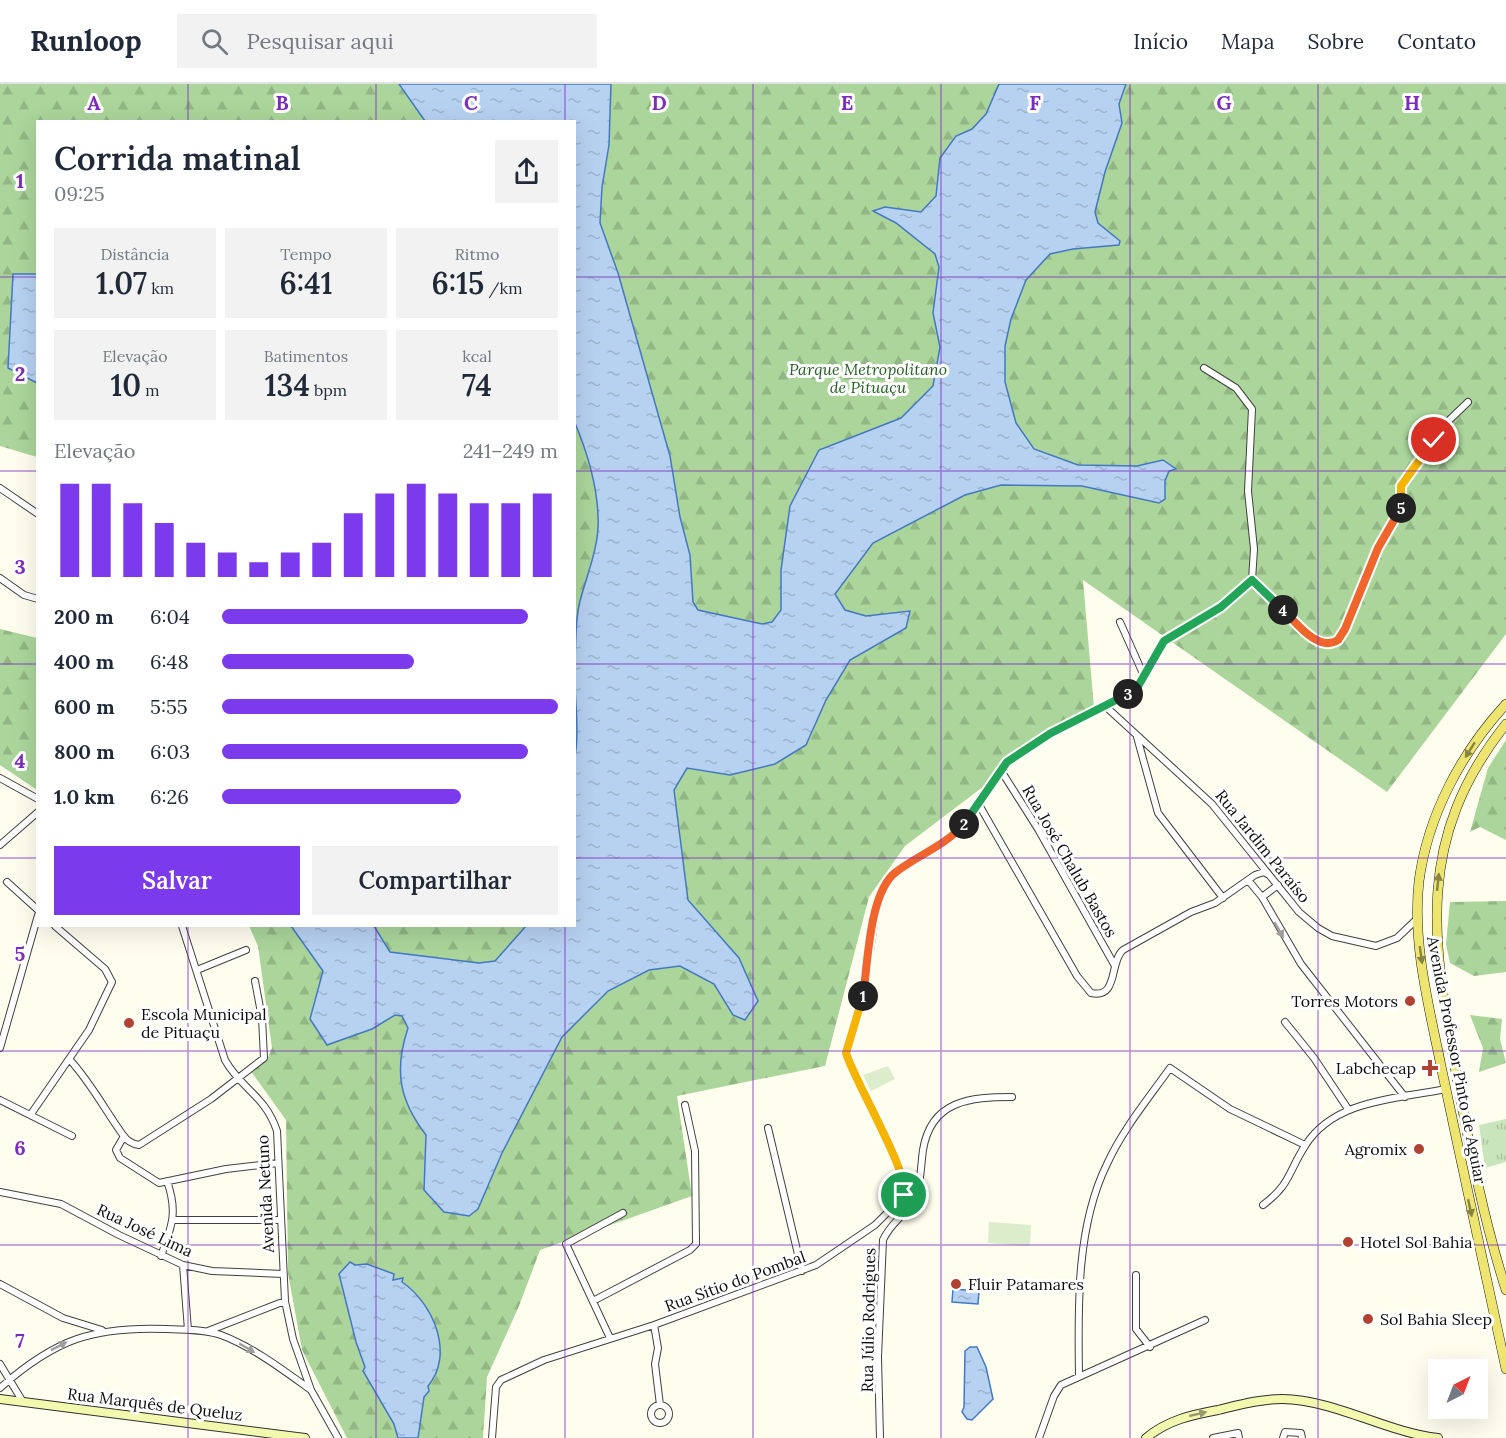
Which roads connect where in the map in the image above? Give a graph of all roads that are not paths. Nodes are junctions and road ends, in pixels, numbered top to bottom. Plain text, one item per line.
1 (1204, 368) dead end
2 (1468, 402) dead end
3 (0, 488) edge
4 (36, 513) edge
5 (0, 578) edge
6 (1252, 580) junction
7 (36, 598) edge
8 (1120, 622) dead end
9 (1144, 676) junction
10 (1506, 704) edge
11 (1104, 705) junction
12 (1506, 724) edge
13 (1135, 734) junction
14 (1000, 769) junction
15 (0, 778) edge
16 (36, 798) edge
17 (978, 803) junction
18 (36, 814) edge
19 (0, 845) edge
20 (1269, 874) junction
21 (1248, 880) junction
22 (7, 882) dead end
23 (1278, 885) junction
24 (1262, 897) junction
25 (1223, 898) junction
26 (36, 908) edge
27 (1417, 919) junction
28 (36, 922) edge
29 (56, 927) edge
30 (182, 927) edge
31 (246, 950) dead end
32 (1115, 966) junction
33 (197, 970) junction
34 (255, 981) dead end
35 (1285, 1022) dead end
36 (0, 1048) edge
37 (70, 1060) junction
38 (238, 1078) junction
39 (1446, 1089) junction
40 (1012, 1096) dead end
41 (1405, 1097) junction
42 (0, 1100) edge
43 (685, 1105) dead end
44 (1348, 1109) junction
45 (31, 1114) junction
46 (768, 1128) dead end
47 (72, 1136) dead end
48 (124, 1136) junction
49 (1305, 1145) junction
50 (278, 1163) junction
51 (167, 1181) junction
52 (0, 1191) edge
53 (1263, 1205) dead end
54 (623, 1214) dead end
55 (174, 1220) junction
56 (281, 1220) junction
57 (161, 1256) junction
58 (183, 1265) junction
59 (802, 1271) junction
60 (283, 1274) junction
61 (1136, 1275) dead end
62 (0, 1284) edge
63 (1506, 1290) edge
64 (285, 1301) junction
65 (593, 1301) junction
66 (1205, 1320) dead end
67 (654, 1325) junction
68 (188, 1330) junction
69 (103, 1331) junction
70 (208, 1331) junction
71 (610, 1338) junction
72 (1503, 1340) edge
73 (1150, 1347) junction
74 (0, 1364) edge
75 (1506, 1369) edge
76 (1079, 1376) junction
77 (10, 1379) junction
78 (0, 1388) edge
79 (311, 1390) junction
80 (0, 1399) edge
81 (23, 1402) junction
82 (660, 1405) dead end
83 (305, 1438) edge
84 (338, 1438) edge
85 (492, 1438) edge
86 (880, 1438) edge
87 (1040, 1438) edge
88 (1146, 1438) edge
89 (1213, 1438) edge
90 (1239, 1438) edge
91 (1283, 1438) edge
92 (1302, 1438) edge
93 (1434, 1438) edge

1 - 6 street
2 - 6 street
3 - 4 street
5 - 7 street
6 - 9 street, Rua Sítio do Pombal
8 - 9 street
9 - 11 street, Rua Sítio do Pombal
10 -> 27 main road, Avenida Professor Pinto de Aguiar
11 - 13 street, Rua Jardim Paraíso
11 - 14 street, Rua Sítio do Pombal
63 -> 12 main road, Avenida Professor Pinto de Aguiar
13 - 20 street, Rua Jardim Paraíso
13 - 25 street
14 - 17 street, Rua Sítio do Pombal
14 - 32 street, Rua José Chalub Bastos
15 - 16 street
17 - 32 street
17 - 59 street, Rua Sítio do Pombal
18 - 19 street
20 - 21 street
20 - 23 street, Rua Jardim Paraíso
21 - 24 street
21 - 25 street
22 - 26 street
23 - 24 street
23 - 27 street, Rua Jardim Paraíso
24 -> 41 street
25 - 32 street
27 -> 39 main road, Avenida Professor Pinto de Aguiar
28 - 36 street
29 - 37 street
30 - 33 street, Avenida Netuno
31 - 33 street
33 - 38 street, Avenida Netuno
34 - 38 street
35 - 44 street
37 - 45 street
37 - 48 street
38 - 48 street
38 - 50 street, Avenida Netuno
39 - 41 street
39 -> 72 main road, Avenida Professor Pinto de Aguiar
40 - 86 street, Rua Júlio Rodrigues
41 - 44 street
42 - 45 street
43 - 65 street
44 - 49 street
45 - 47 street
46 - 59 street
48 - 51 street
49 - 53 street
49 - 76 street
50 - 51 street
50 - 56 street, Avenida Netuno
51 - 55 street
52 - 57 street, Rua José Lima
54 - 65 street
55 - 56 street
55 - 57 street
56 - 60 street, Avenida Netuno
57 - 58 street, Rua José Lima
58 - 60 street, Rua José Lima
58 - 68 street
59 - 67 street, Rua Sítio do Pombal
60 - 64 street, Avenida Netuno
61 - 73 street
62 - 69 street
64 - 70 street
64 - 79 street, Avenida Netuno
65 - 71 street
66 - 73 street
67 - 71 street, Rua Sítio do Pombal
67 - 82 street
68 - 69 street
68 - 70 street
77 -> 69 street
70 -> 79 street
71 - 85 street, Rua Sítio do Pombal
72 - 75 main road, Avenida Professor Pinto de Aguiar
73 - 76 street
74 - 77 street
76 - 87 street
77 - 78 street
77 - 81 street
79 - 84 street, Avenida Netuno
80 - 81 street, Rua Marquês de Queluz
81 - 83 street, Rua Marquês de Queluz
88 -> 93 street
89 - 90 street
91 - 92 street

